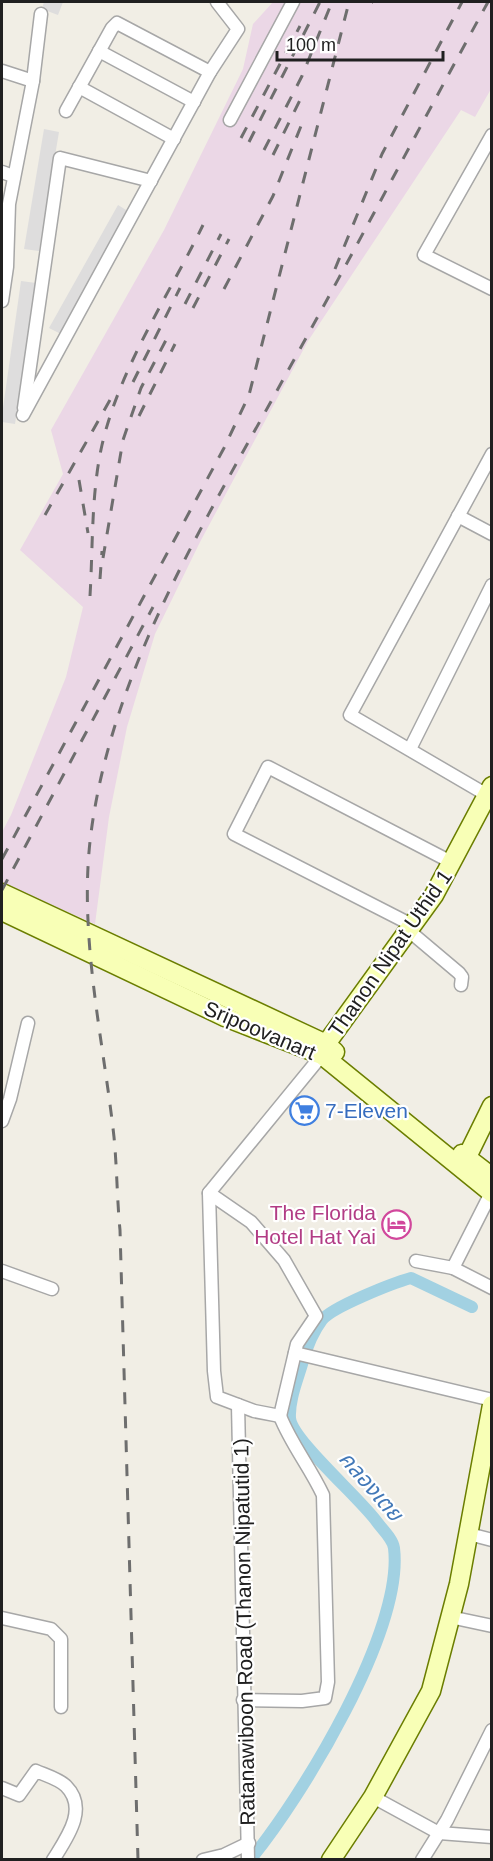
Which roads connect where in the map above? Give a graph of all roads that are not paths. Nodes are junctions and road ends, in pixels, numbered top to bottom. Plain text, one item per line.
1 (217, 2) edge
2 (293, 2) edge
3 (42, 14) dead end
4 (99, 51) junction
5 (2, 71) edge
6 (210, 72) junction
7 (33, 81) junction
8 (79, 87) junction
9 (194, 102) junction
10 (66, 111) dead end
11 (230, 120) dead end
12 (492, 135) edge
13 (174, 139) junction
14 (7, 174) edge
15 (152, 181) junction
16 (4, 266) edge
17 (492, 289) edge
18 (2, 302) edge
19 (492, 454) edge
20 (458, 516) junction
21 (492, 534) edge
22 (492, 585) edge
23 (410, 749) junction
24 (489, 790) edge
25 (453, 863) junction
26 (2, 893) edge
27 (2, 910) edge
28 (410, 927) junction
29 (461, 985) dead end
30 (27, 1023) dead end
31 (324, 1049) junction
32 (492, 1107) edge
33 (2, 1121) edge
34 (464, 1164) junction
35 (492, 1177) edge
36 (209, 1193) junction
37 (491, 1193) edge
38 (416, 1261) dead end
39 (453, 1268) junction
40 (2, 1271) edge
41 (492, 1288) edge
42 (52, 1289) dead end
43 (295, 1353) junction
44 (492, 1400) edge
45 (238, 1405) junction
46 (492, 1405) edge
47 (280, 1416) junction
48 (469, 1534) junction
49 (492, 1540) edge
50 (450, 1617) junction
51 (2, 1618) edge
52 (492, 1626) edge
53 (243, 1700) junction
54 (62, 1707) dead end
55 (492, 1730) edge
56 (2, 1788) edge
57 (373, 1797) junction
58 (439, 1833) junction
59 (492, 1838) edge
60 (249, 1844) junction
61 (53, 1860) edge
62 (203, 1860) edge
63 (248, 1860) edge
64 (331, 1860) edge
65 (422, 1860) edge

1 - 6 street
2 - 11 street
3 - 7 street
4 - 6 street
4 - 8 street
4 - 9 street
5 - 7 street
6 - 9 street
7 - 14 street
8 - 10 street
8 - 13 street
9 - 13 street
12 - 17 street
13 - 15 street
14 - 16 street
15 - 15 street
16 - 18 street
19 - 20 street
20 - 21 street
20 - 23 street
22 - 23 street
23 - 24 street
24 - 25 main road, Thanon Nipat Uthid 1
25 - 28 main road, Thanon Nipat Uthid 1
25 - 28 street
26 - 31 main road, Sripoovanart
27 - 31 main road, Sripoovanart
28 - 29 street
28 - 31 main road, Thanon Nipat Uthid 1
30 - 33 street
31 - 34 main road, Sripoovanart
31 - 36 street
32 - 34 main road
34 - 35 main road, Sripoovanart
34 - 37 main road, Sripoovanart
36 - 43 street
36 - 45 street, Ratanawiboon Road (Thanon Nipatutid 1)
37 - 39 street
38 - 39 street
39 - 41 street
40 - 42 street
43 - 44 street
43 - 47 street
45 - 47 street, Ratanawiboon Road (Thanon Nipatutid 1)
45 - 53 street, Ratanawiboon Road (Thanon Nipatutid 1)
46 - 48 main road
47 - 53 street
48 - 49 street
48 - 50 main road
50 - 52 street
50 - 57 main road
51 - 54 street
53 - 60 street, Ratanawiboon Road (Thanon Nipatutid 1)
55 - 58 street
56 - 61 street
57 - 58 street
57 - 64 main road
58 - 59 street
58 - 65 street
60 - 62 street
60 - 63 street, Ratanawiboon Road (Thanon Nipatutid 1)

